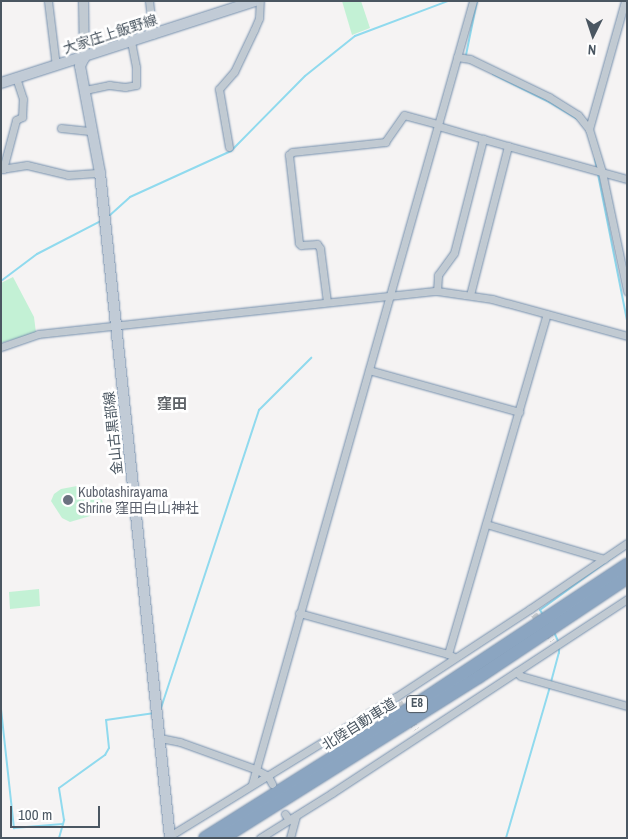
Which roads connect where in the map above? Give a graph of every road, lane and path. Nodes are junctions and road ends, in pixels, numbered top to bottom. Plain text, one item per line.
1 (48, 1) edge
2 (83, 1) edge
3 (149, 1) edge
4 (255, 1) edge
5 (260, 1) edge
6 (472, 1) edge
7 (625, 1) edge
8 (153, 35) junction
9 (131, 42) junction
10 (457, 57) junction
11 (84, 58) junction
12 (56, 66) junction
13 (16, 78) junction
14 (1, 83) edge
15 (85, 90) junction
16 (438, 125) junction
17 (61, 128) dead end
18 (589, 129) junction
19 (92, 131) junction
20 (483, 139) junction
21 (508, 146) junction
22 (229, 147) dead end
23 (2, 169) edge
24 (602, 172) junction
25 (100, 173) junction
26 (627, 179) edge
27 (437, 291) junction
28 (627, 291) edge
29 (390, 295) junction
30 (470, 296) junction
31 (327, 302) junction
32 (547, 314) junction
33 (115, 325) junction
34 (627, 336) edge
35 (1, 347) edge
36 (369, 370) junction
37 (518, 412) junction
38 (486, 524) junction
39 (627, 543) edge
40 (604, 559) junction
41 (627, 565) edge
42 (627, 578) edge
43 (627, 599) edge
44 (299, 613) junction
45 (451, 655) junction
46 (516, 672) junction
47 (627, 706) edge
48 (160, 738) junction
49 (255, 769) junction
50 (268, 776) junction
51 (252, 784) junction
52 (272, 784) dead end
53 (290, 816) junction
54 (169, 837) edge
55 (204, 838) edge
56 (223, 838) edge
57 (260, 838) edge
58 (290, 838) edge

1 - 12 street
2 - 11 street
3 - 8 street
4 - 8 main road, 大家庄上飯野線
5 - 22 street
6 - 10 street
7 - 18 street
8 - 9 main road, 大家庄上飯野線
9 - 11 main road, 大家庄上飯野線
9 - 15 street
10 - 16 street
10 - 18 street
11 - 12 main road, 大家庄上飯野線
11 - 15 main road, 金山古黒部線
12 - 13 main road, 大家庄上飯野線
13 - 14 main road, 大家庄上飯野線
13 - 23 street
15 - 19 main road, 金山古黒部線
16 - 20 street
16 - 29 street
16 - 31 street
17 - 19 street
18 - 24 street
19 - 25 main road, 金山古黒部線
20 - 21 street
20 - 27 street
21 - 24 street
21 - 30 street
23 - 25 street
24 - 26 street
24 - 28 street
25 - 33 main road, 金山古黒部線
27 - 29 street
27 - 30 street
29 - 31 street
29 - 36 street
30 - 32 street
31 - 33 street
32 - 34 street
32 - 37 street
33 - 35 street
33 - 48 main road, 金山古黒部線
36 - 37 street
36 - 44 street
37 - 38 street
38 - 40 street
38 - 45 street
39 - 40 street
40 - 45 street
41 - 55 highway, 北陸自動車道 / E8
42 - 56 highway, 北陸自動車道 / E8
43 - 46 street
44 - 45 street
44 - 49 street
45 - 50 street
46 - 47 street
46 - 53 street
48 - 49 street
48 - 54 main road, 金山古黒部線
49 - 50 street
49 - 51 street
50 - 51 street
50 - 52 street
51 - 54 street
53 - 57 street
53 - 58 street

